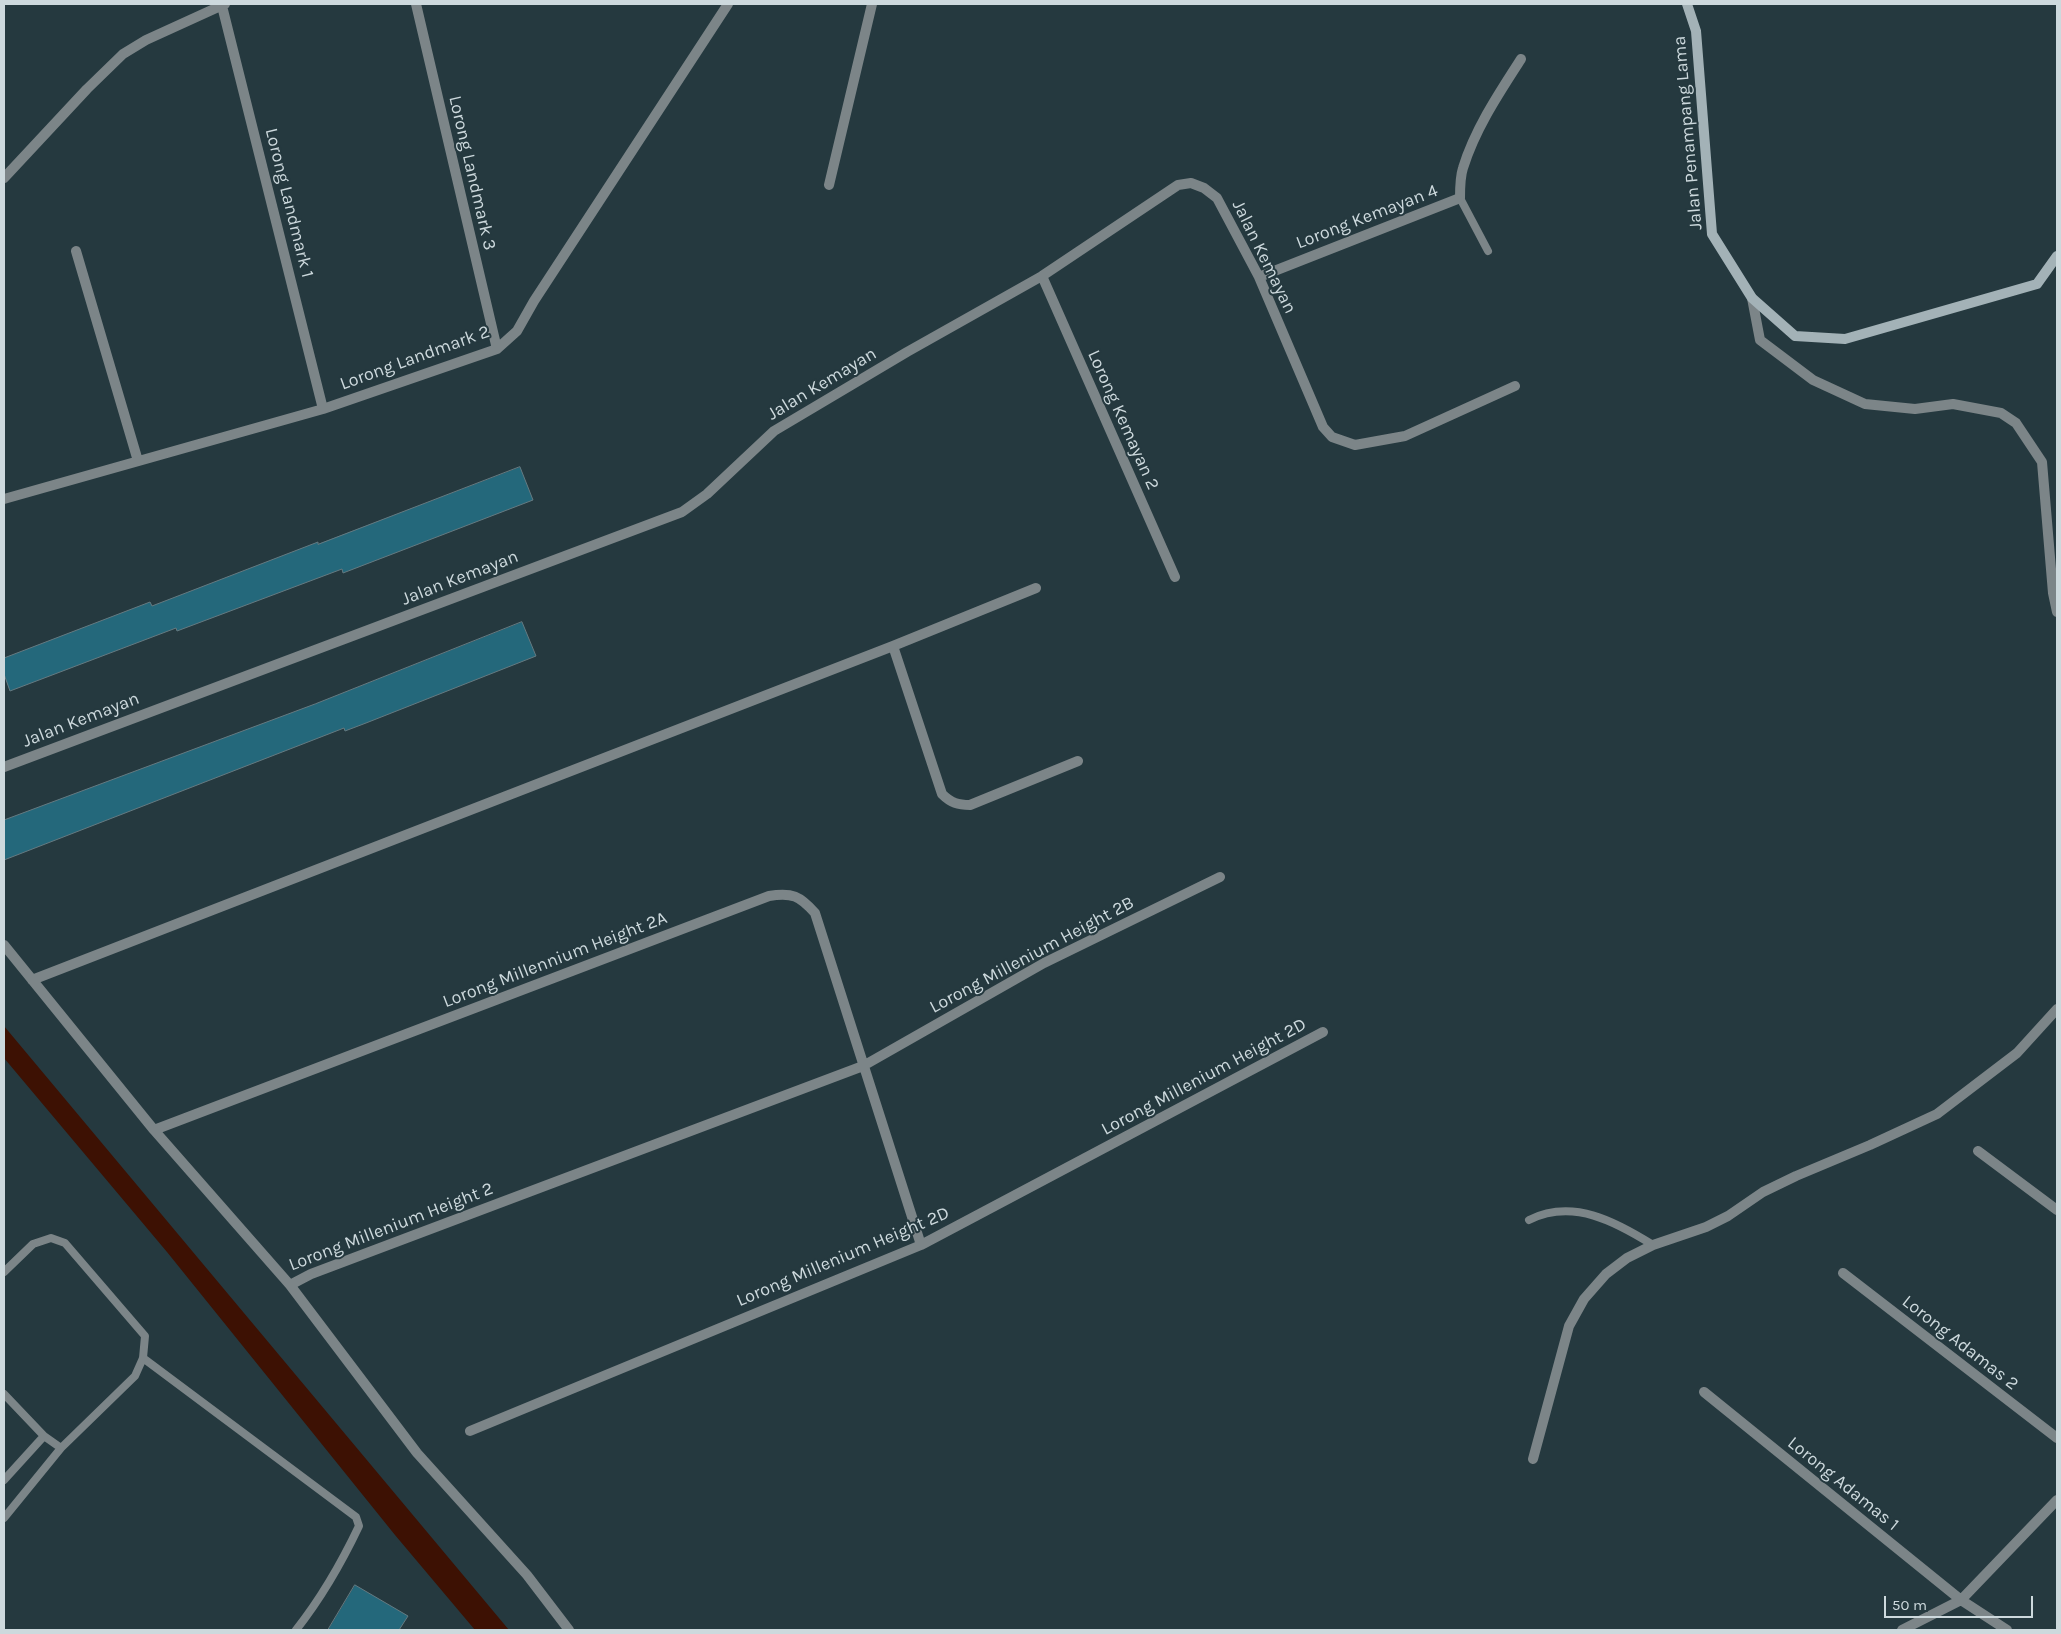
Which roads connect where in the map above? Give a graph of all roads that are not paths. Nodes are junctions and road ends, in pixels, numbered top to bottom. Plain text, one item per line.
1 (416, 4) edge
2 (728, 4) edge
3 (872, 4) edge
4 (1687, 4) edge
5 (224, 5) edge
6 (1521, 59) dead end
7 (4, 178) edge
8 (829, 185) dead end
9 (1460, 198) junction
10 (76, 251) dead end
11 (1488, 251) dead end
12 (2057, 256) edge
13 (1042, 276) junction
14 (1258, 277) junction
15 (1752, 298) junction
16 (497, 349) junction
17 (1515, 386) dead end
18 (323, 409) junction
19 (138, 461) junction
20 (4, 499) edge
21 (1175, 577) dead end
22 (1036, 588) dead end
23 (2057, 612) edge
24 (893, 646) junction
25 (1078, 761) dead end
26 (4, 767) edge
27 (1220, 877) dead end
28 (4, 945) edge
29 (32, 980) junction
30 (2057, 1009) edge
31 (1323, 1032) dead end
32 (863, 1066) junction
33 (154, 1130) junction
34 (1978, 1151) dead end
35 (2057, 1210) edge
36 (1529, 1220) dead end
37 (921, 1245) junction
38 (1653, 1245) junction
39 (4, 1272) edge
40 (1843, 1273) dead end
41 (290, 1285) junction
42 (143, 1358) junction
43 (1704, 1392) dead end
44 (4, 1394) edge
45 (470, 1431) dead end
46 (44, 1436) junction
47 (2057, 1438) edge
48 (61, 1448) junction
49 (1533, 1459) dead end
50 (4, 1480) edge
51 (2057, 1500) edge
52 (4, 1518) edge
53 (1962, 1600) junction
54 (296, 1630) edge
55 (570, 1630) edge
56 (1902, 1630) edge
57 (2007, 1630) edge

1 - 16 street, Lorong Landmark 3
2 - 16 street, Lorong Landmark 2
3 - 8 street
4 - 15 main road, Jalan Penampang Lama
5 - 7 street
5 - 18 street, Lorong Landmark 1
6 - 9 street
9 - 11 lane
9 - 14 street, Lorong Kemayan 4
10 - 19 street
12 - 15 main road, Jalan Penampang Lama
13 - 14 street, Jalan Kemayan
13 - 21 street, Lorong Kemayan 2
13 - 26 street, Jalan Kemayan
14 - 17 street, Jalan Kemayan
15 - 23 street
16 - 18 street, Lorong Landmark 2
18 - 19 street, Lorong Landmark 2
19 - 20 street, Lorong Landmark 2
22 - 24 street
24 - 25 street
24 - 29 street
27 - 32 street, Lorong Millenium Height 2B
28 - 29 street, Lorong Millenium Height 2
29 - 33 street, Lorong Millenium Height 2
30 - 38 street
31 - 37 street, Lorong Millenium Height 2D
32 - 33 street, Lorong Millennium Height 2A
32 - 37 street, Lorong Millennium Height 2A
32 - 41 street, Lorong Millenium Height 2
33 - 41 street, Lorong Millenium Height 2
34 - 35 street
36 - 38 lane
37 - 45 street, Lorong Millenium Height 2D
38 - 49 street
39 - 42 lane
40 - 47 street, Lorong Adamas 2
41 - 55 street
42 - 48 lane
42 - 54 lane
43 - 53 street, Lorong Adamas 1
44 - 46 lane
46 - 48 lane
46 - 50 lane
48 - 52 lane
51 - 53 street
53 - 56 street
53 - 57 street, Lorong Adamas 1

